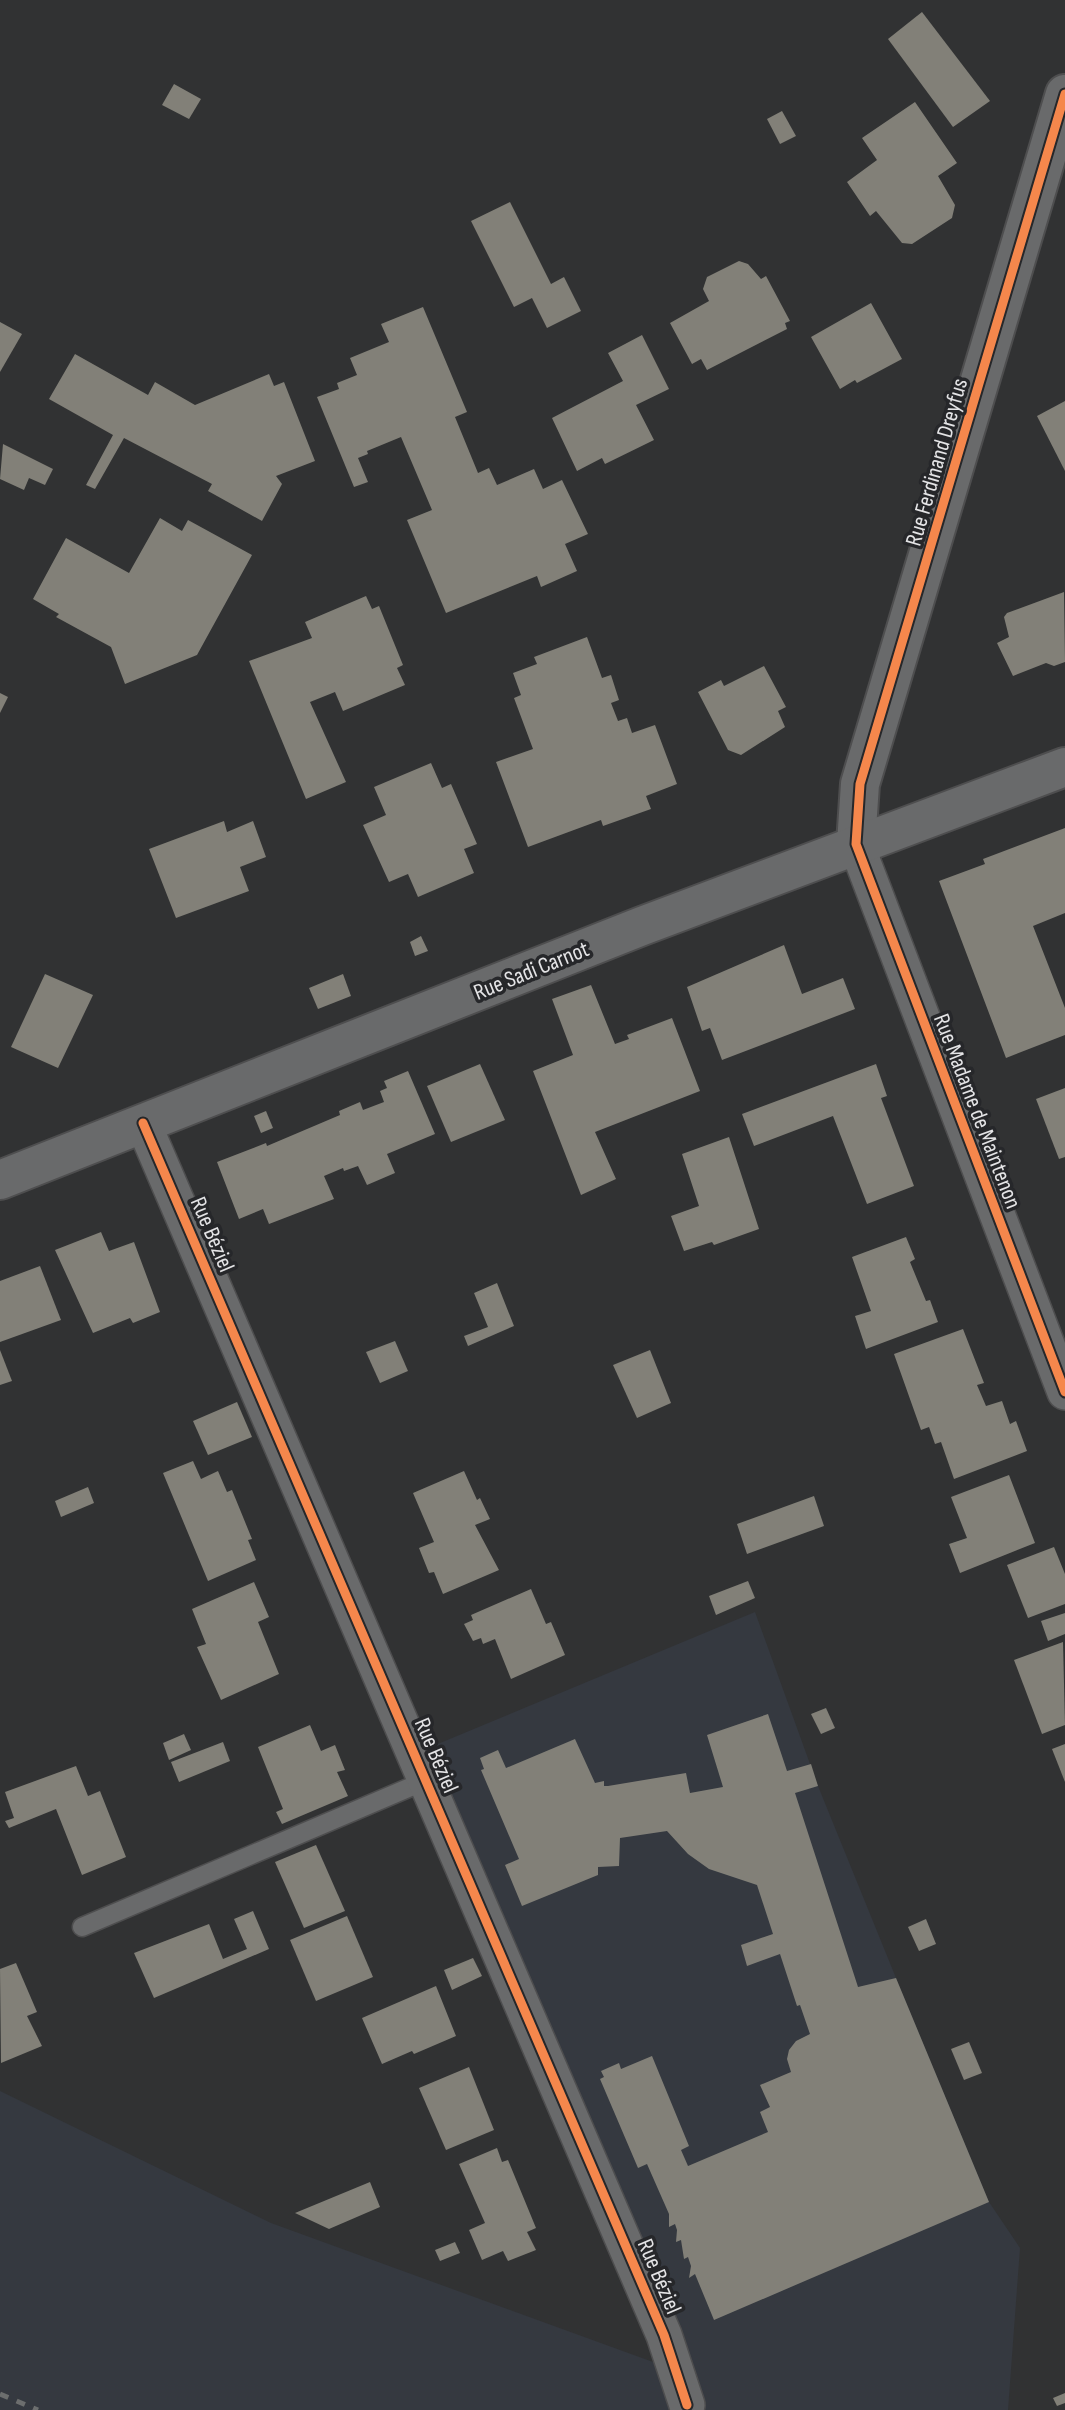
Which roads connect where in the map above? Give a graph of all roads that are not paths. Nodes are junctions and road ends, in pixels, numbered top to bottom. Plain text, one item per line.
1 (1065, 93) edge
2 (1065, 766) edge
3 (856, 844) junction
4 (143, 1123) junction
5 (0, 1180) edge
6 (1065, 1392) edge
7 (428, 1780) junction
8 (82, 1927) dead end
9 (688, 2407) edge

1 - 3 main road, Rue Ferdinand Dreyfus
2 - 3 main road, Rue Sadi Carnot
3 - 4 main road, Rue Sadi Carnot
3 - 6 street, Rue Madame de Maintenon
4 - 5 main road, Rue Sadi Carnot
4 - 7 street, Rue Béziel
7 - 8 lane
7 - 9 street, Rue Béziel

